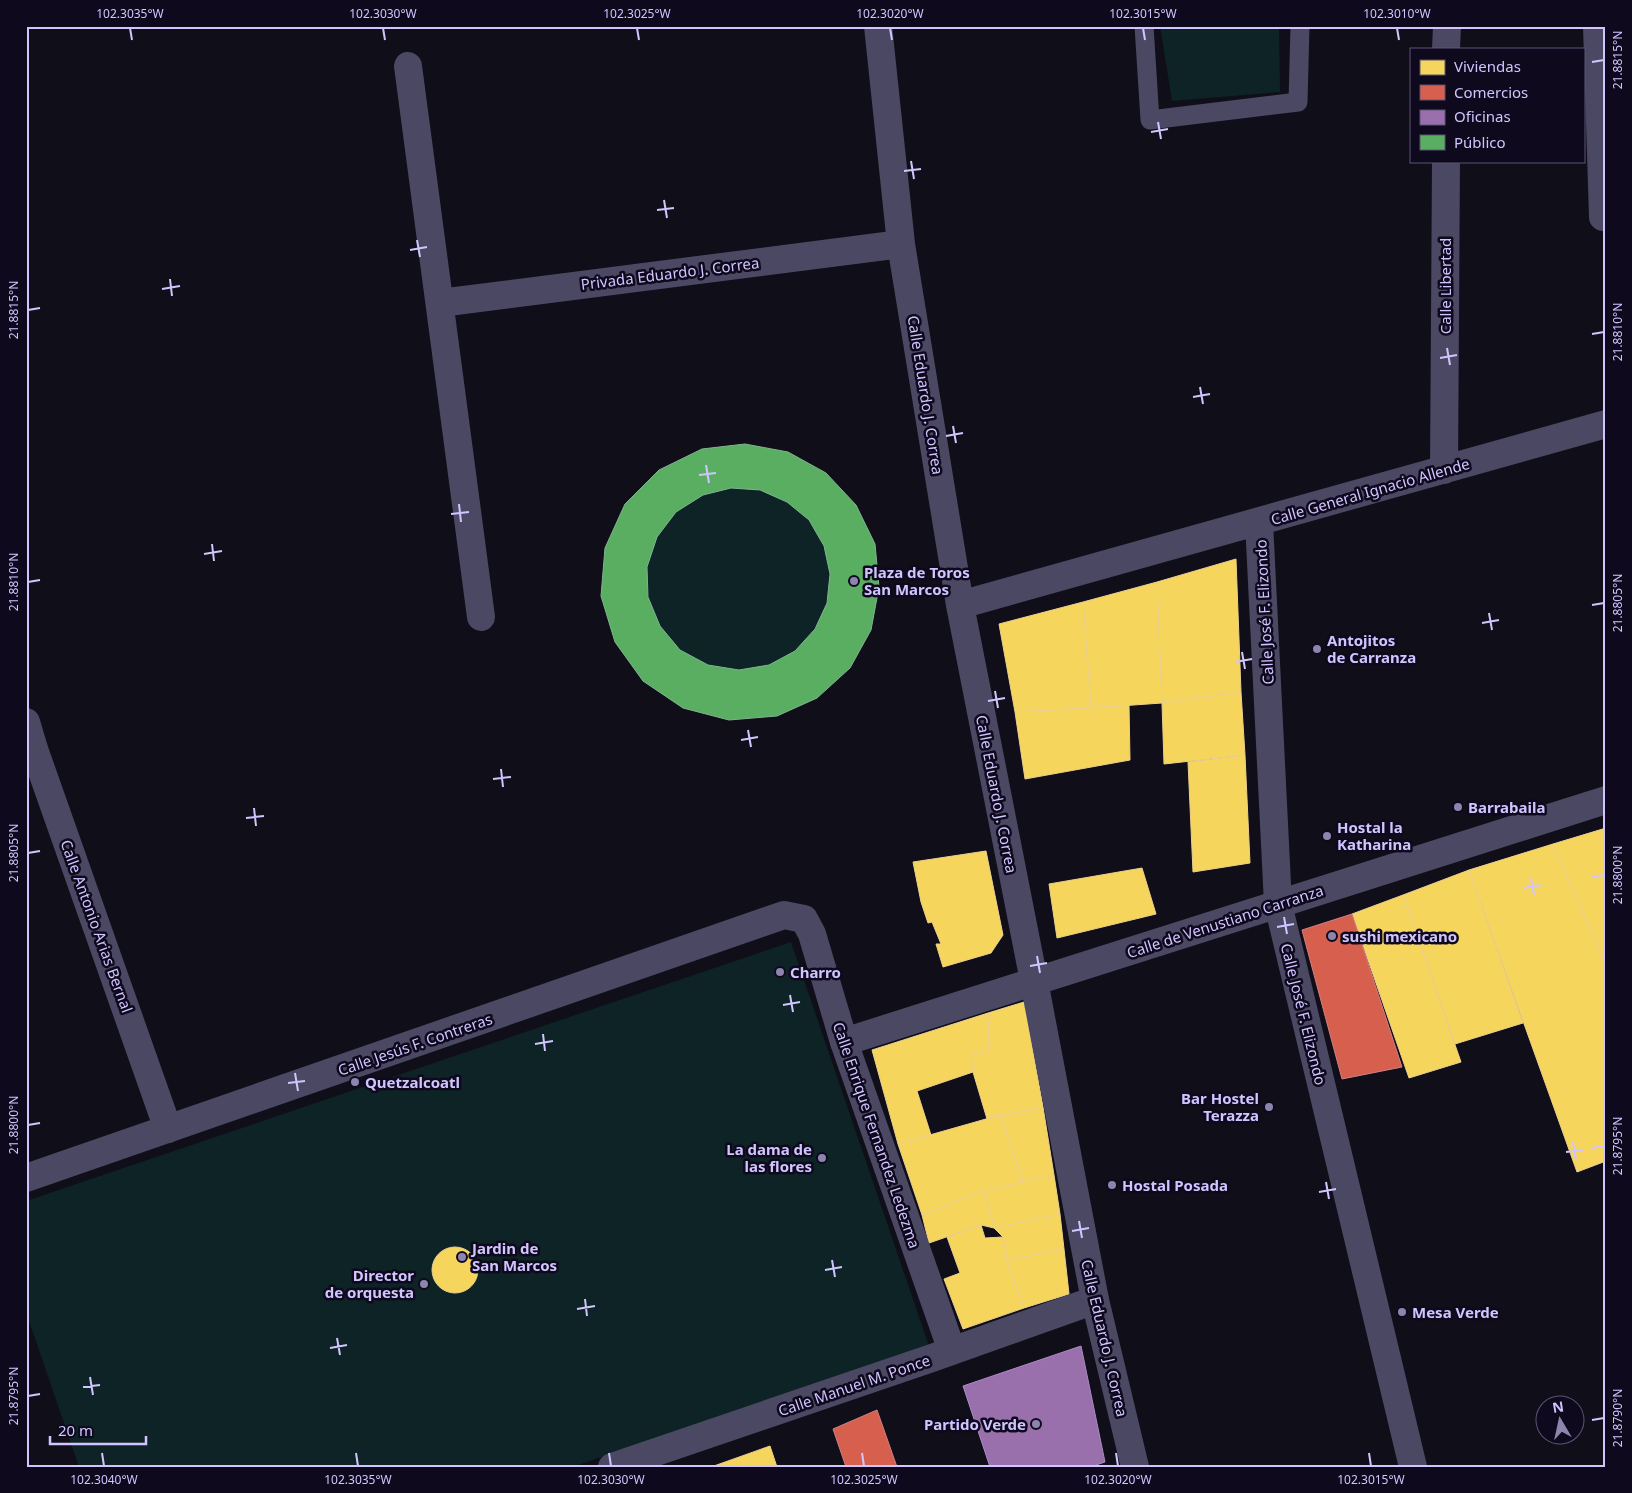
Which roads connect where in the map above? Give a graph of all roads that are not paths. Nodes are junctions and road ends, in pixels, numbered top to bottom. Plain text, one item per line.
1 (878, 26) edge
2 (1144, 26) edge
3 (1300, 26) edge
4 (1446, 26) edge
5 (1598, 26) edge
6 (1446, 48) edge
7 (408, 66) dead end
8 (1446, 162) edge
9 (1606, 217) edge
10 (901, 244) junction
11 (440, 303) junction
12 (1606, 424) edge
13 (1444, 470) junction
14 (1259, 522) junction
15 (960, 605) junction
16 (481, 617) dead end
17 (26, 722) edge
18 (30, 750) edge
19 (1606, 800) edge
20 (1278, 904) junction
21 (804, 919) joint
22 (1034, 981) junction
23 (844, 1042) junction
24 (168, 1129) junction
25 (26, 1178) edge
26 (1094, 1300) junction
27 (952, 1351) junction
28 (612, 1467) edge
29 (1135, 1467) edge
30 (1413, 1467) edge

1 - 10 street, Calle Eduardo J. Correa
2 - 3 lane
4 - 6 street
5 - 9 street
7 - 11 street
8 - 13 street, Calle Libertad
10 - 11 street, Privada Eduardo J. Correa
10 - 15 street, Calle Eduardo J. Correa
11 - 16 street
12 - 13 street, Calle General Ignacio Allende
13 - 14 street, Calle General Ignacio Allende
14 - 15 street, Calle General Ignacio Allende
14 - 20 street, Calle José F. Elizondo
15 - 22 street, Calle Eduardo J. Correa
17 - 18 street, Calle Antonio Arias Bernal
18 - 24 street, Calle Antonio Arias Bernal
19 - 20 street, Calle de Venustiano Carranza
20 - 22 street, Calle de Venustiano Carranza
20 - 30 street, Calle José F. Elizondo
21 - 23 street, Calle Enrique Fernandez Ledezma
21 - 24 street, Calle Jesús F. Contreras
22 - 23 street, Calle de Venustiano Carranza
22 - 26 street, Calle Eduardo J. Correa
23 - 27 street, Calle Enrique Fernandez Ledezma
24 - 25 street, Calle Jesús F. Contreras
26 - 27 street, Calle Manuel M. Ponce
26 - 29 street, Calle Eduardo J. Correa
27 - 28 street, Calle Manuel M. Ponce

